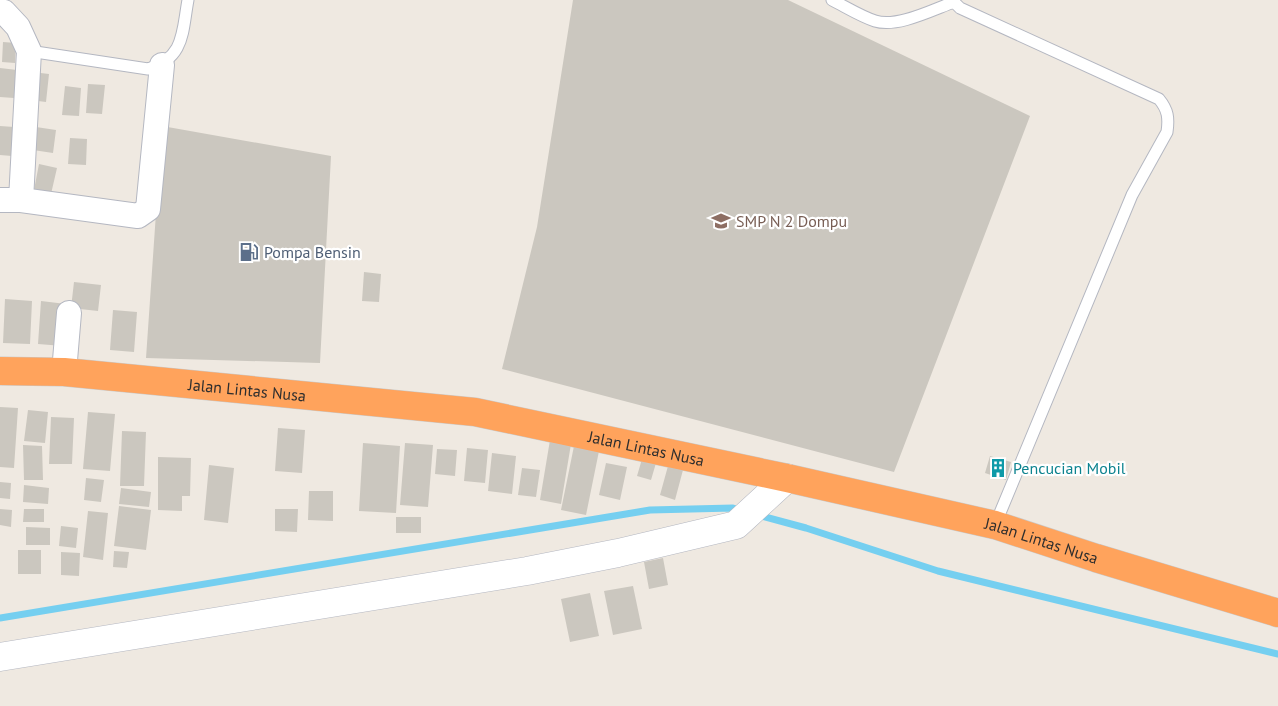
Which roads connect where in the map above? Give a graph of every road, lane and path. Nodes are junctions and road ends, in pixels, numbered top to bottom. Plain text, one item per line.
1 (188, 0) edge
2 (832, 0) edge
3 (953, 1) edge
4 (0, 11) edge
5 (28, 51) junction
6 (162, 65) junction
7 (10, 200) edge
8 (69, 312) dead end
9 (0, 370) edge
10 (64, 372) junction
11 (781, 485) junction
12 (994, 525) junction
13 (1278, 613) edge
14 (0, 656) edge

1 - 6 lane
2 - 3 lane
3 - 12 lane
4 - 5 street
5 - 6 lane
5 - 7 street
6 - 7 street
8 - 10 street
9 - 10 highway, Jalan Lintas Nusa
10 - 11 highway, Jalan Lintas Nusa
11 - 12 highway, Jalan Lintas Nusa
11 - 14 street
12 - 13 highway, Jalan Lintas Nusa

